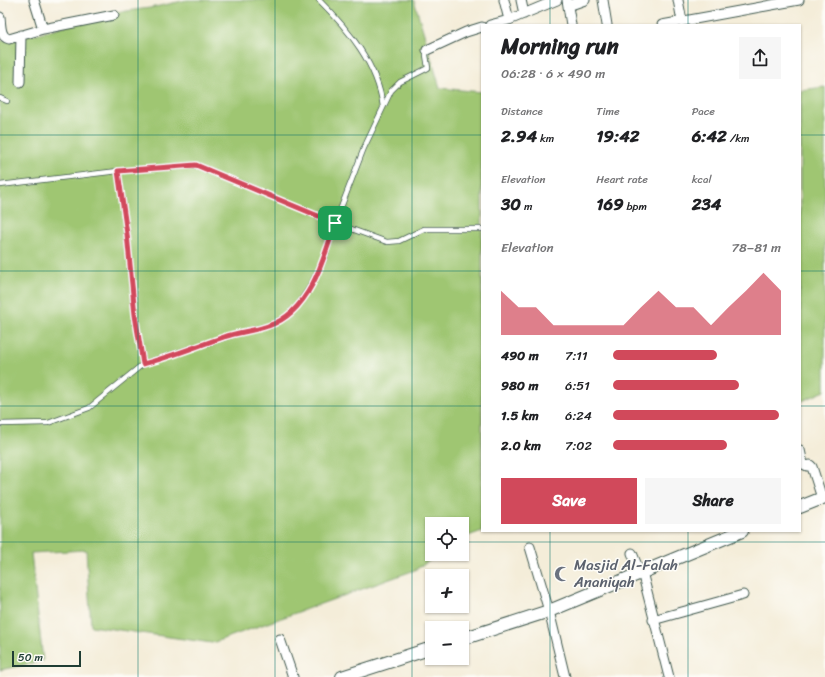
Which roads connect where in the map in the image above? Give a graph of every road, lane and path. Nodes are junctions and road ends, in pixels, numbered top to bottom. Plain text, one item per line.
1 (34, 0) edge
2 (319, 0) edge
3 (504, 0) edge
4 (521, 0) edge
5 (557, 0) edge
6 (585, 0) edge
7 (603, 0) edge
8 (678, 0) edge
9 (799, 0) edge
10 (568, 3) edge
11 (765, 3) edge
12 (524, 14) junction
13 (114, 15) dead end
14 (0, 17) edge
15 (509, 20) junction
16 (682, 20) junction
17 (716, 20) edge
18 (494, 24) edge
19 (571, 24) edge
20 (607, 24) edge
21 (666, 24) edge
22 (481, 27) edge
23 (43, 29) junction
24 (21, 34) junction
25 (429, 50) joint
26 (20, 82) dead end
27 (0, 98) edge
28 (7, 101) dead end
29 (383, 108) junction
30 (118, 171) junction
31 (0, 184) edge
32 (335, 223) junction
33 (481, 229) edge
34 (143, 364) junction
35 (0, 424) edge
36 (801, 455) edge
37 (824, 498) edge
38 (801, 507) edge
39 (740, 532) edge
40 (530, 547) dead end
41 (632, 553) dead end
42 (641, 573) junction
43 (742, 595) dead end
44 (549, 611) junction
45 (653, 620) junction
46 (469, 637) edge
47 (280, 638) dead end
48 (425, 650) edge
49 (293, 677) edge
50 (342, 677) edge
51 (564, 677) edge
52 (669, 677) edge

1 - 23 street
2 - 29 lane
3 - 15 street
4 - 12 street
5 - 12 street
6 - 10 street
7 - 20 street
8 - 16 street
9 - 11 street
10 - 19 street
11 - 17 street
12 - 15 street
13 - 23 street
14 - 24 street
15 - 18 street
16 - 17 street
16 - 21 street
22 - 25 street
23 - 24 street
24 - 26 street
25 - 29 lane
27 - 28 lane
29 - 32 lane
30 - 31 lane
30 - 32 lane
30 - 34 lane
32 - 33 lane
32 - 34 lane
34 - 35 lane
36 - 37 street
37 - 38 street
39 - 42 street
40 - 44 street
41 - 42 street
42 - 44 street
42 - 45 street
43 - 45 street
44 - 46 street
44 - 51 street
45 - 52 street
47 - 49 street
48 - 50 street

